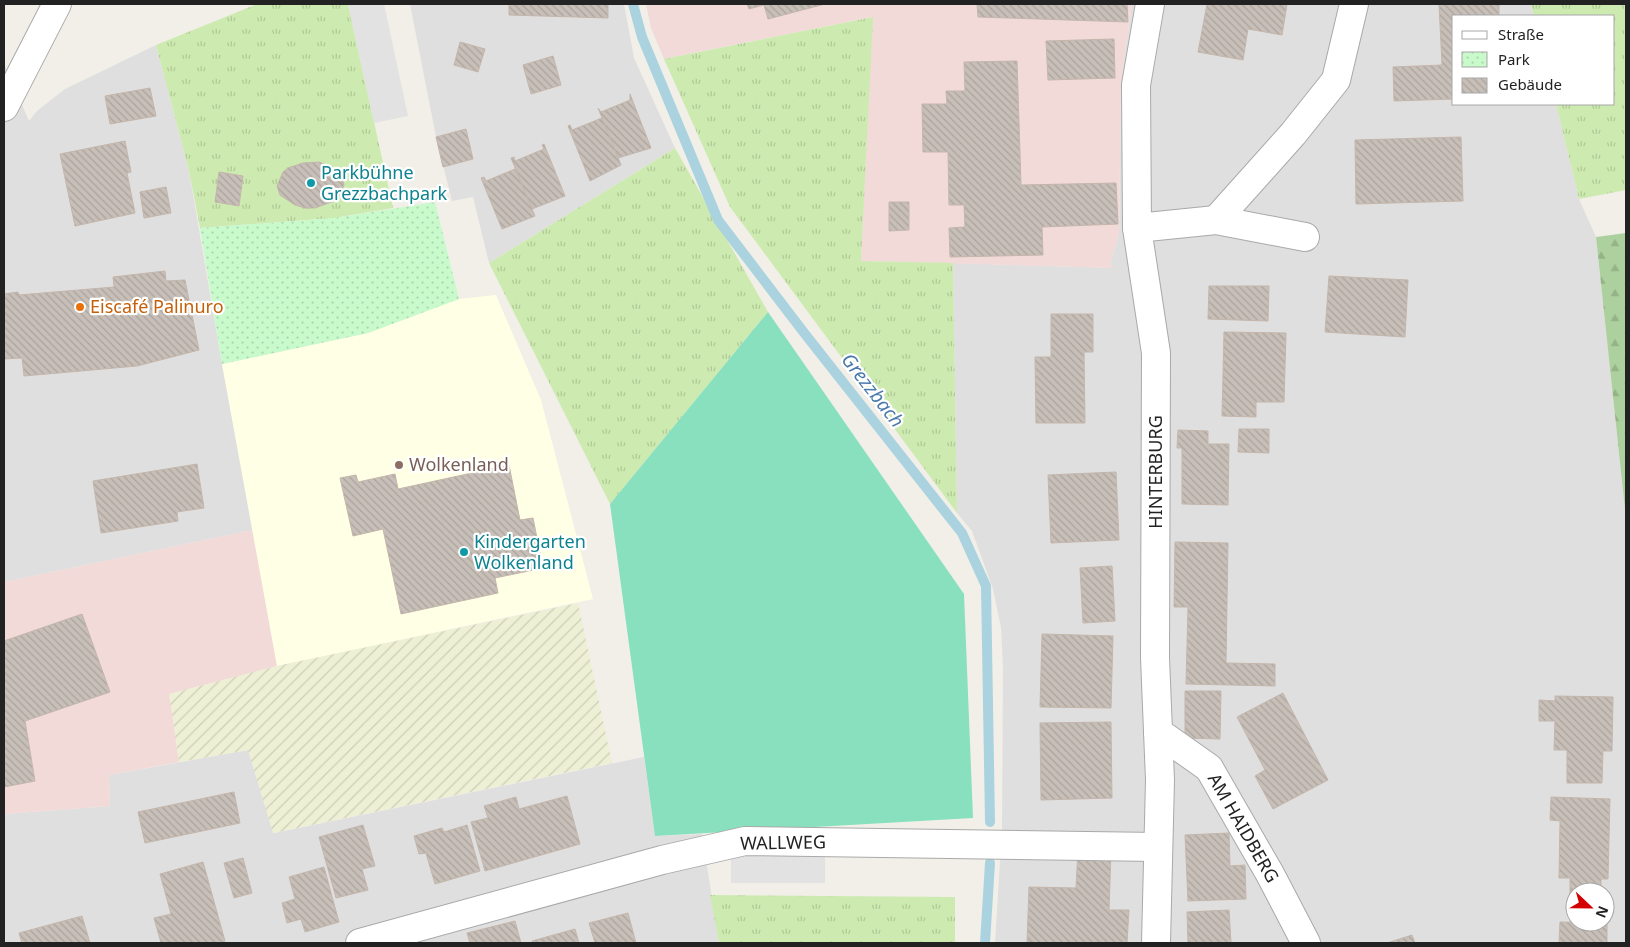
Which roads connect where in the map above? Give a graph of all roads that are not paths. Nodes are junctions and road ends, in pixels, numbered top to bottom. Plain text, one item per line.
1 (57, 4) edge
2 (1150, 4) edge
3 (1354, 4) edge
4 (5, 102) edge
5 (1216, 220) junction
6 (1137, 228) junction
7 (1305, 237) dead end
8 (1158, 732) junction
9 (1158, 847) junction
10 (360, 943) edge
11 (1156, 943) edge
12 (1306, 943) edge

1 - 4 street
2 - 6 street, HINTERBURG
3 - 5 street
5 - 6 street
5 - 7 street
6 - 8 street, HINTERBURG
8 - 9 street, HINTERBURG
8 - 12 street, AM HAIDBERG
9 - 10 street, WALLWEG
9 - 11 street, HINTERBURG

